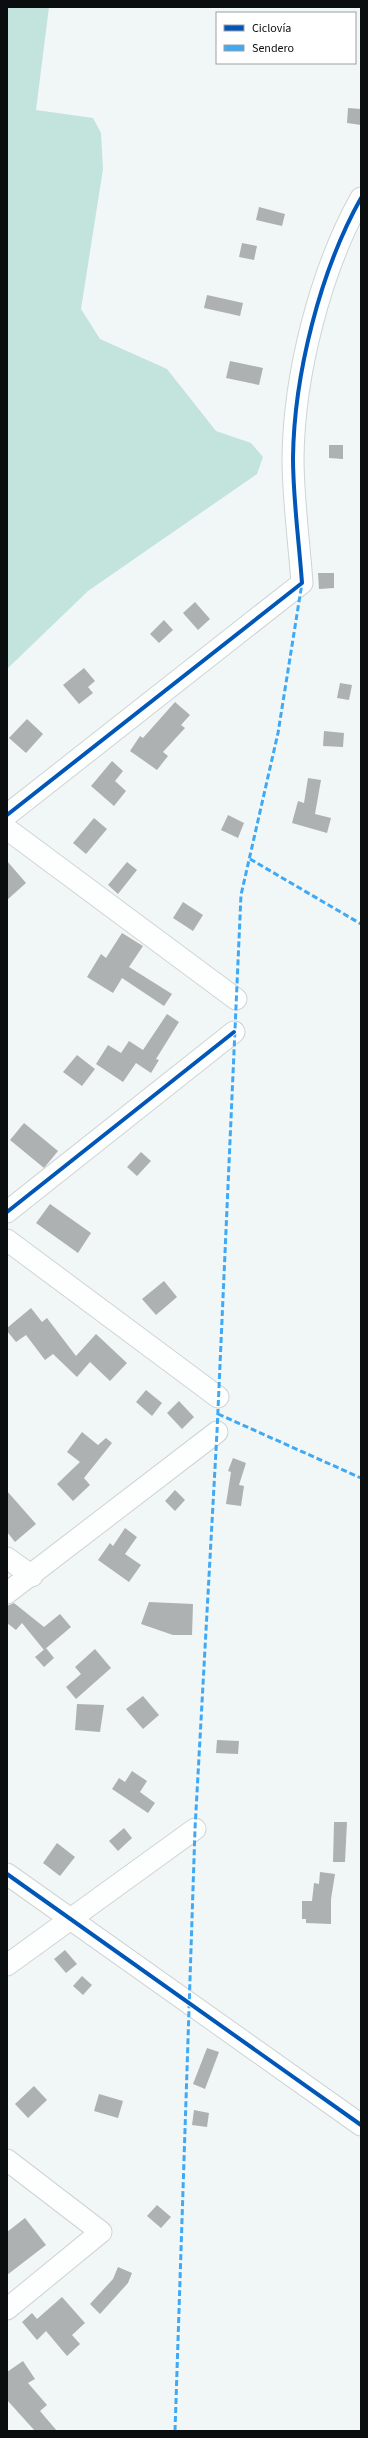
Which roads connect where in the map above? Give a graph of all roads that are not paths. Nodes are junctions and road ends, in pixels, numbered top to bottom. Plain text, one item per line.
1 (361, 198) edge
2 (7, 815) edge
3 (7, 828) edge
4 (236, 999) dead end
5 (234, 1032) dead end
6 (7, 1212) edge
7 (7, 1240) edge
8 (218, 1397) dead end
9 (217, 1432) dead end
10 (7, 1558) edge
11 (32, 1576) junction
12 (7, 1593) edge
13 (196, 1828) dead end
14 (7, 1874) edge
15 (72, 1920) junction
16 (7, 1965) edge
17 (361, 2126) edge
18 (7, 2160) edge
19 (7, 2309) edge

1 - 2 street
3 - 4 street
5 - 6 street
7 - 8 street
9 - 11 street
10 - 11 street
11 - 12 street
13 - 15 street
14 - 15 street
15 - 16 street
15 - 17 street
18 - 19 street

